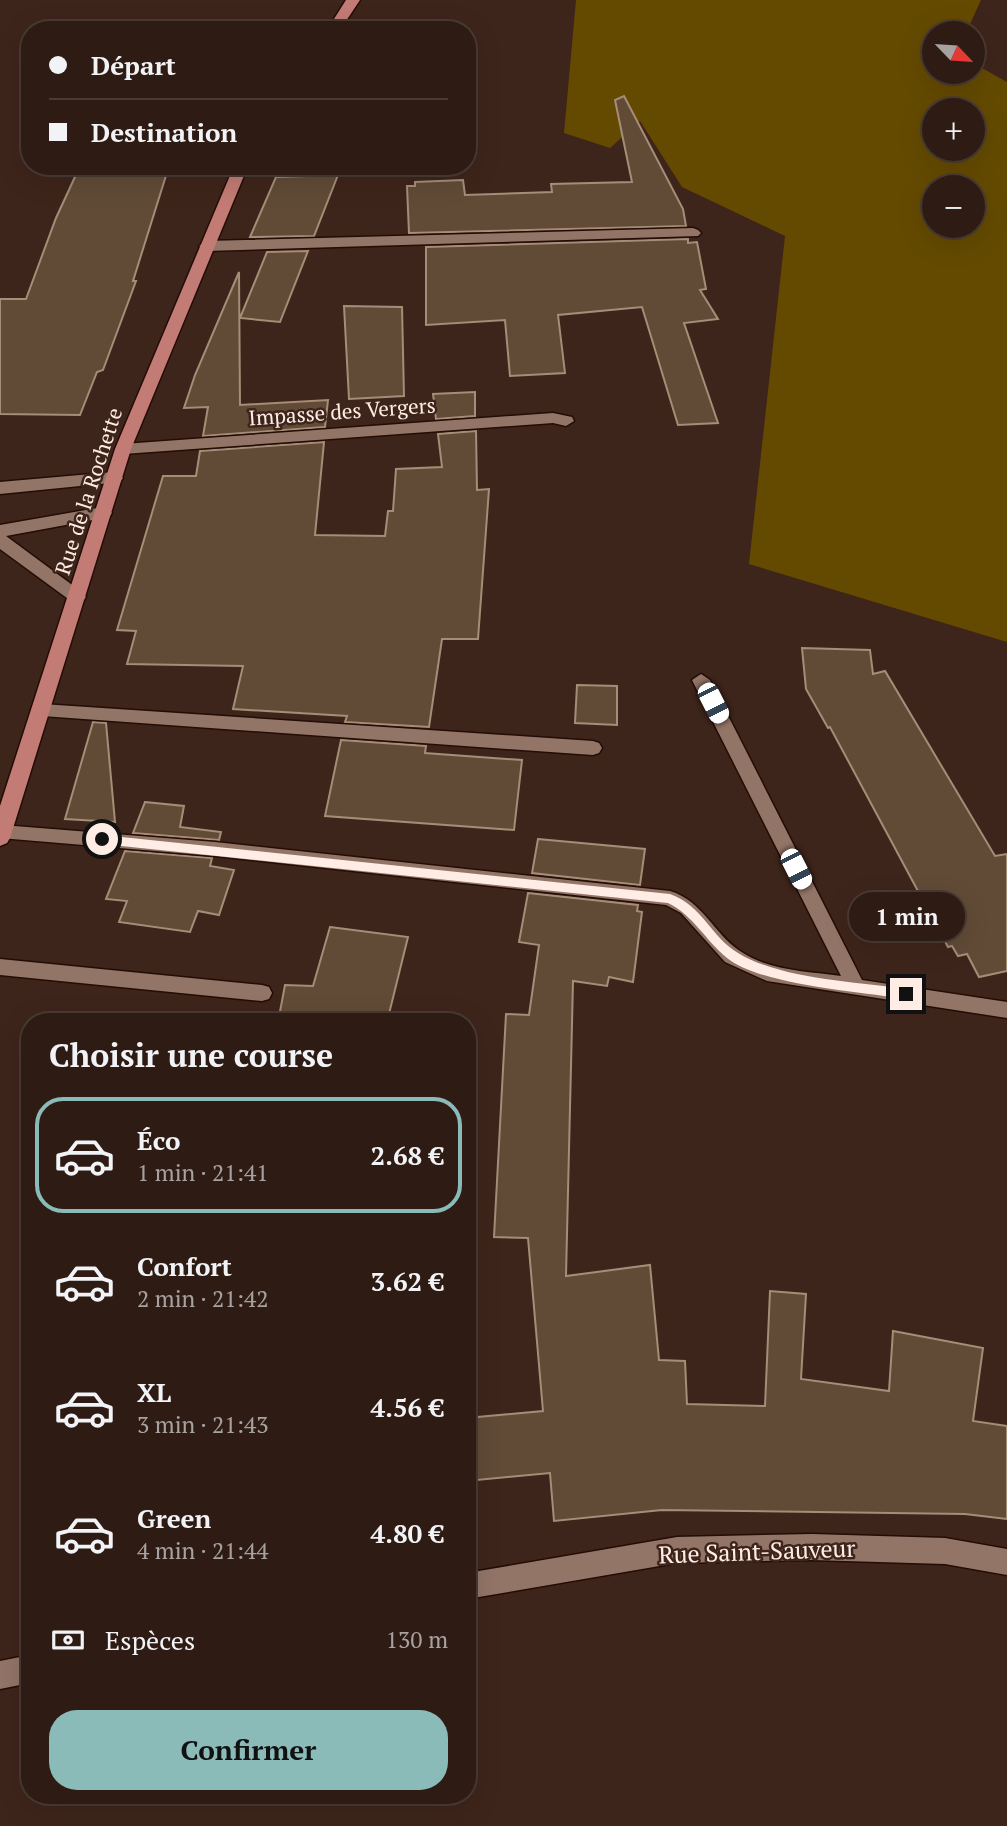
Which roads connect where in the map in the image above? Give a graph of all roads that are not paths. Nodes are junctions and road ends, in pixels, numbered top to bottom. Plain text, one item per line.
1 (354, 0) edge
2 (339, 21) edge
3 (238, 175) edge
4 (693, 233) dead end
5 (207, 246) junction
6 (566, 421) dead end
7 (122, 449) junction
8 (114, 478) junction
9 (0, 488) edge
10 (103, 513) junction
11 (0, 531) edge
12 (0, 540) edge
13 (77, 597) junction
14 (701, 680) dead end
15 (42, 710) junction
16 (593, 748) dead end
17 (1, 835) edge
18 (0, 967) edge
19 (856, 986) junction
20 (262, 993) dead end
21 (1007, 1010) edge
22 (1007, 1562) edge
23 (476, 1584) edge
24 (21, 1671) edge
25 (0, 1675) edge

1 - 2 main road
3 - 5 main road, Rue de la Rochette
4 - 5 street
5 - 7 main road, Rue de la Rochette
6 - 7 street, Impasse des Vergers
7 - 8 main road, Rue de la Rochette
8 - 9 street
8 - 10 main road, Rue de la Rochette
10 - 11 street
10 - 13 main road, Rue de la Rochette
12 - 13 street
13 - 15 main road, Rue de la Rochette
14 - 19 lane
15 - 16 lane
15 - 17 main road, Rue de la Rochette
17 - 19 lane
18 - 20 lane
19 - 21 lane
22 - 23 street, Rue Saint-Sauveur
24 - 25 street

